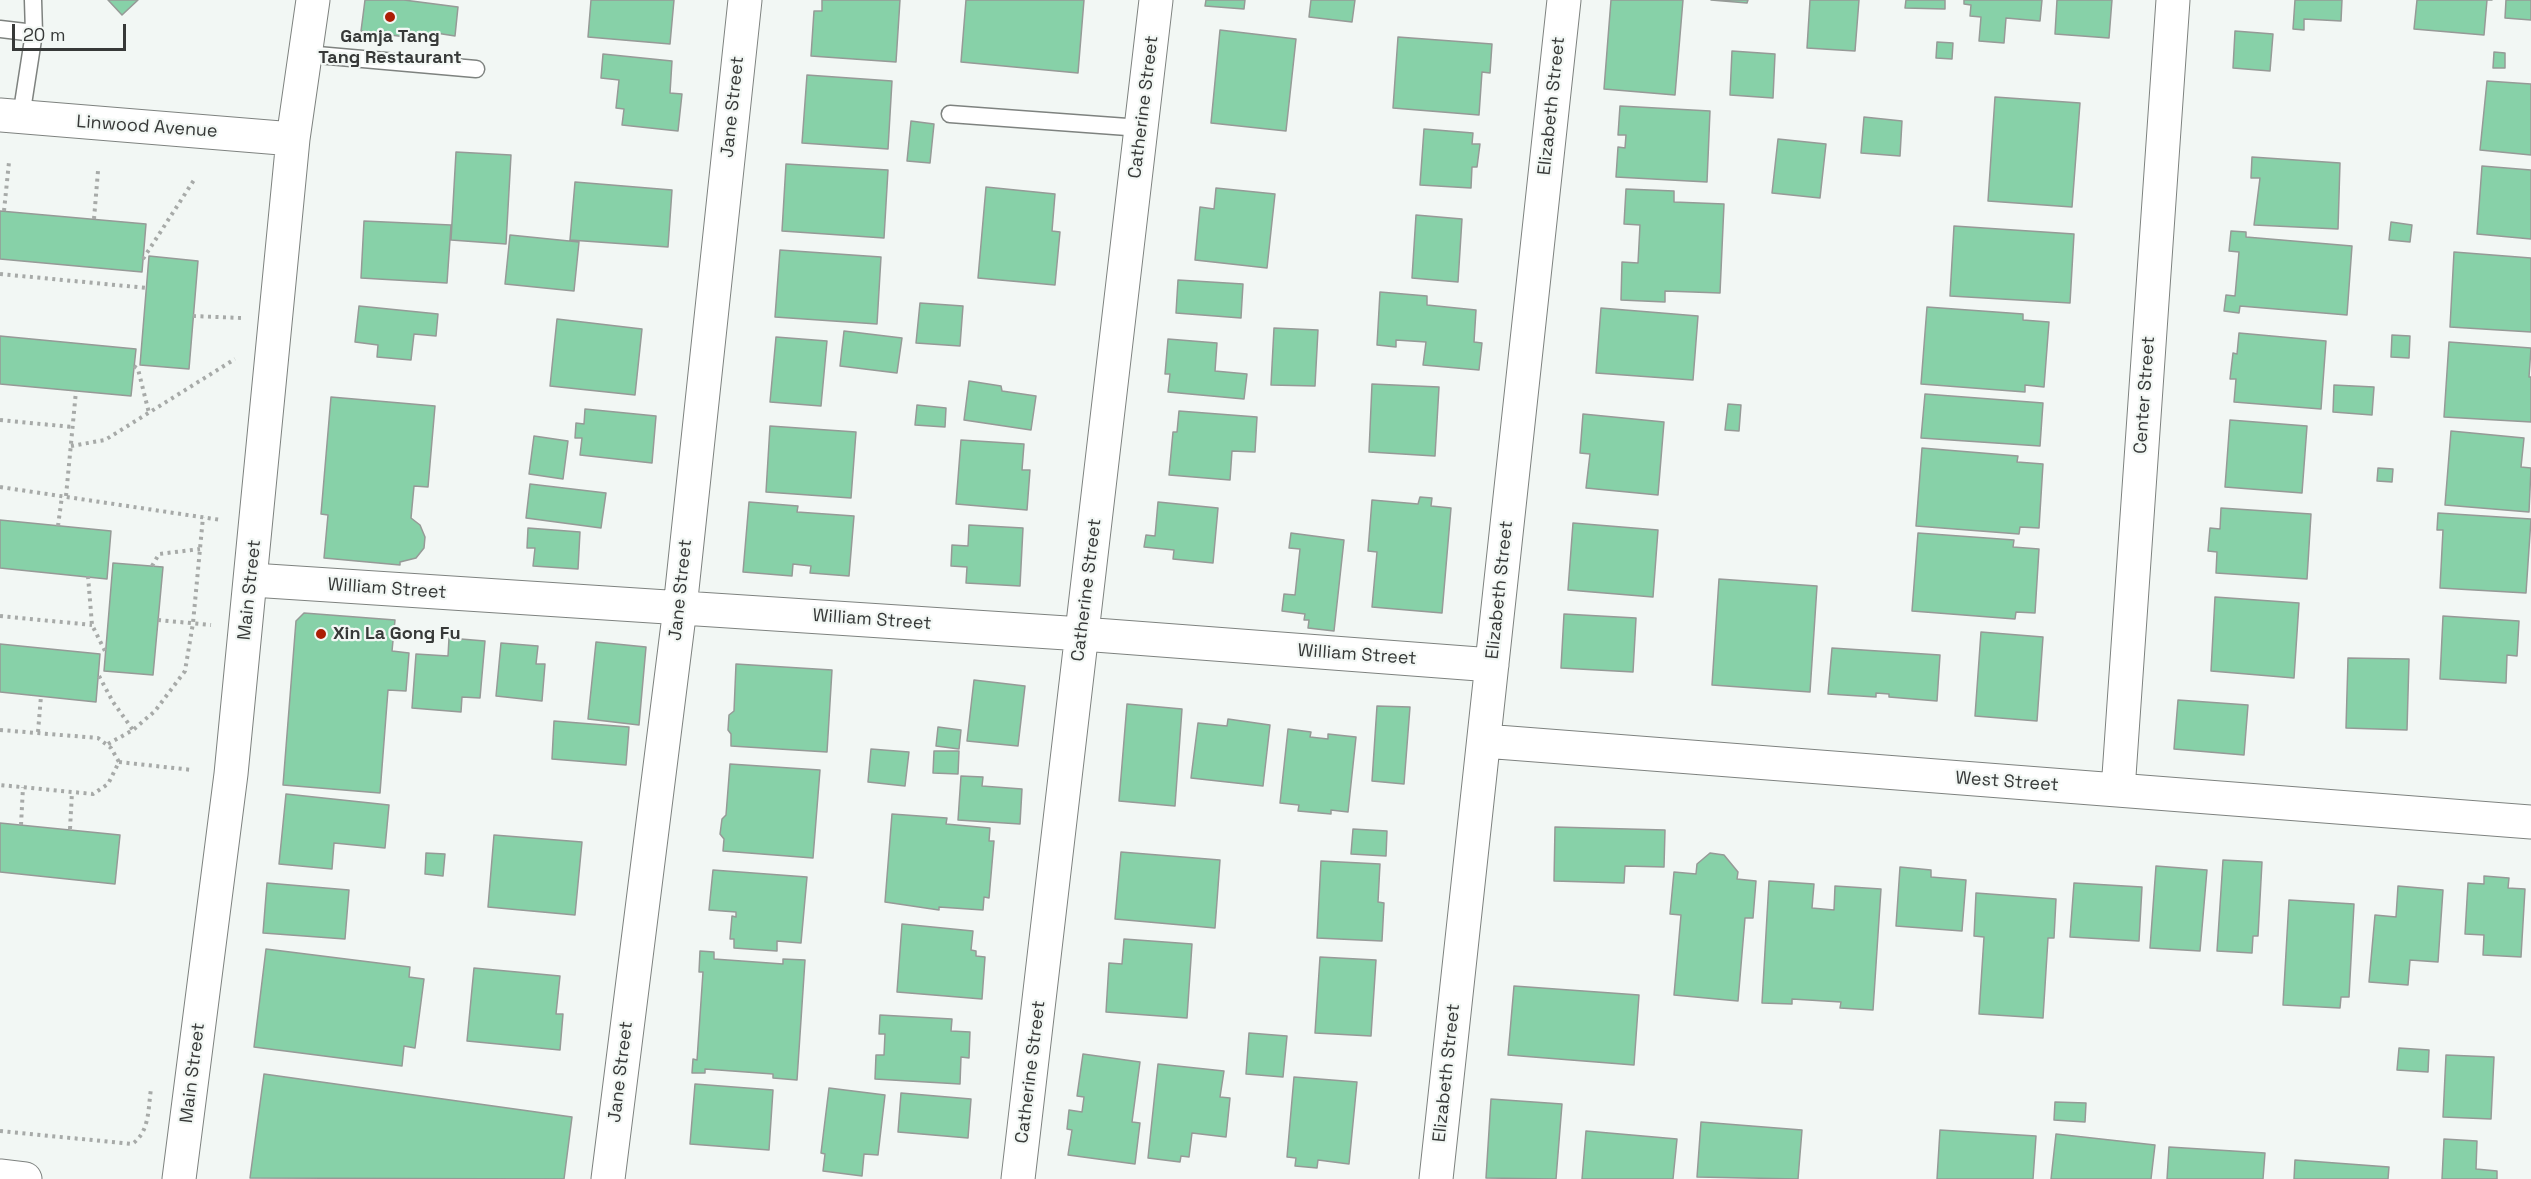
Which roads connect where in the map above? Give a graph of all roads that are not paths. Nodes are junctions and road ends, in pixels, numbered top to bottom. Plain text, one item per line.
1 (33, 0) edge
2 (313, 0) edge
3 (745, 0) edge
4 (1156, 0) edge
5 (1564, 0) edge
6 (2173, 0) edge
7 (0, 28) edge
8 (34, 33) junction
9 (306, 54) junction
10 (476, 69) dead end
11 (950, 114) dead end
12 (11, 116) edge
13 (1141, 128) junction
14 (293, 139) junction
15 (252, 580) junction
16 (680, 608) junction
17 (1082, 634) junction
18 (1492, 665) junction
19 (1484, 741) junction
20 (2118, 790) junction
21 (2531, 822) edge
22 (0, 1176) edge
23 (25, 1179) edge
24 (179, 1179) edge
25 (608, 1179) edge
26 (1018, 1179) edge
27 (1436, 1179) edge

1 - 8 lane
2 - 9 street, Main Street
3 - 16 street, Jane Street
4 - 13 street, Catherine Street
5 - 18 street, Elizabeth Street
6 - 20 street, Center Street
7 - 8 lane
8 - 12 lane
9 - 10 lane
9 - 14 street, Main Street
11 - 13 lane
12 - 14 street, Linwood Avenue
13 - 17 street, Catherine Street
14 - 15 street, Main Street
15 - 16 street, William Street
15 - 24 street, Main Street
16 - 17 street, William Street
16 - 25 street, Jane Street
17 - 18 street, William Street
17 - 26 street, Catherine Street
18 - 19 street, Elizabeth Street
19 - 20 street, West Street
19 - 27 street, Elizabeth Street
20 - 21 street, West Street
22 - 23 street

